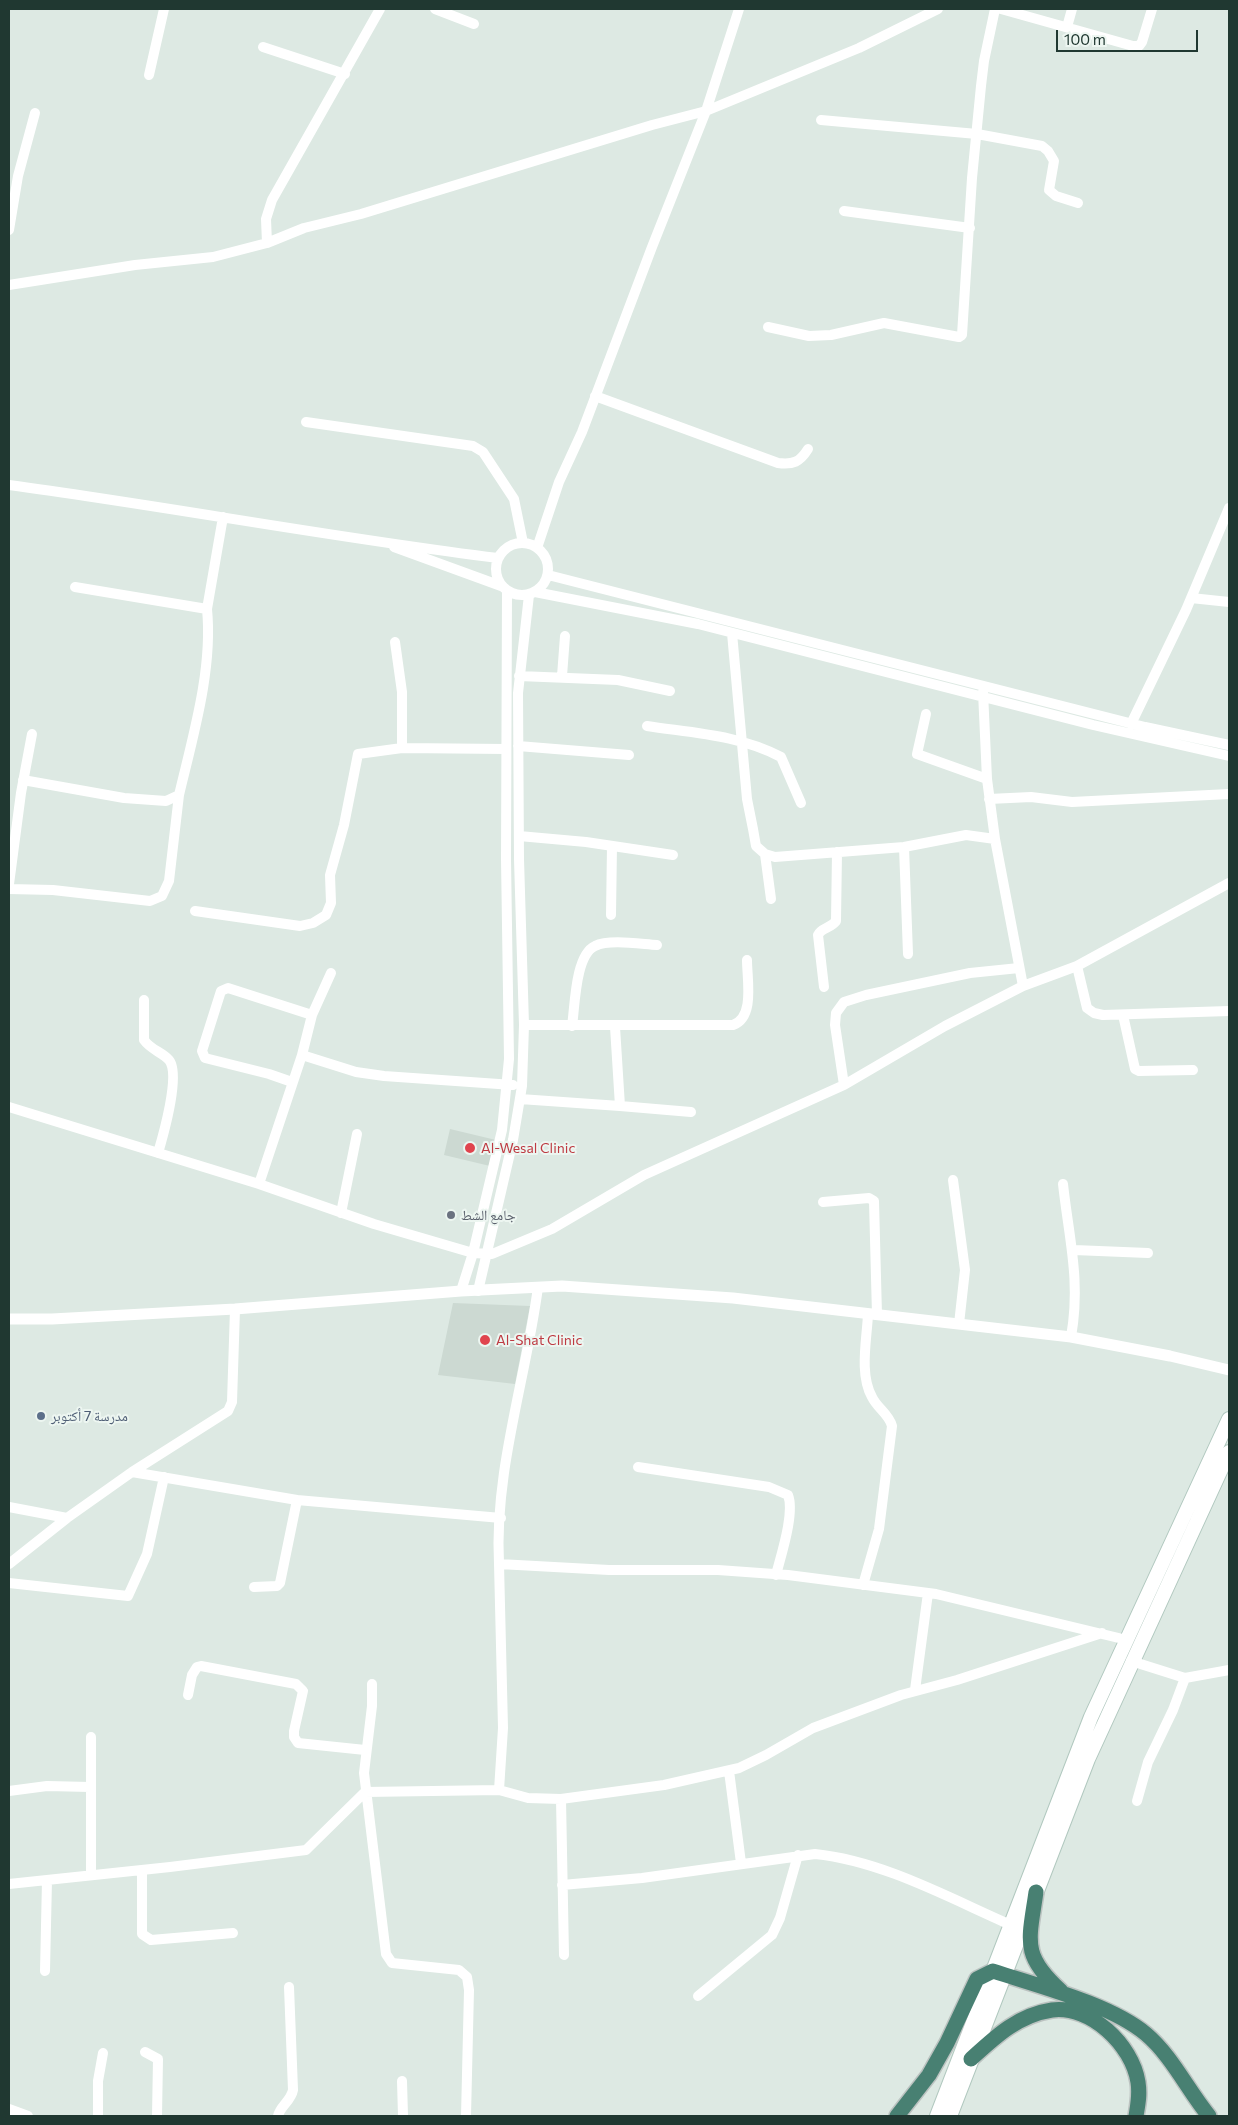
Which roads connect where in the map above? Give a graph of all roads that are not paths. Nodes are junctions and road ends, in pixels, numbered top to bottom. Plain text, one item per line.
1 (164, 9) edge
2 (380, 9) edge
3 (435, 9) edge
4 (739, 9) edge
5 (938, 9) edge
6 (995, 9) edge
7 (1001, 9) edge
8 (1072, 9) edge
9 (1152, 9) edge
10 (474, 24) dead end
11 (1067, 27) junction
12 (263, 47) dead end
13 (345, 74) junction
14 (149, 75) dead end
15 (706, 111) junction
16 (35, 113) dead end
17 (821, 120) dead end
18 (977, 134) junction
19 (1078, 203) dead end
20 (844, 211) dead end
21 (970, 228) junction
22 (9, 230) edge
23 (267, 243) junction
24 (9, 285) edge
25 (768, 327) dead end
26 (595, 396) junction
27 (306, 422) dead end
28 (808, 449) dead end
29 (9, 484) edge
30 (1229, 508) edge
31 (224, 518) junction
32 (1218, 534) junction
33 (1229, 536) edge
34 (523, 543) junction
35 (383, 544) junction
36 (537, 548) junction
37 (498, 558) junction
38 (548, 575) junction
39 (75, 587) dead end
40 (504, 588) junction
41 (532, 593) junction
42 (1191, 598) junction
43 (1229, 602) edge
44 (207, 608) junction
45 (732, 633) junction
46 (566, 636) dead end
47 (395, 642) dead end
48 (519, 676) junction
49 (562, 676) junction
50 (670, 691) dead end
51 (983, 691) junction
52 (926, 714) dead end
53 (1131, 724) junction
54 (647, 726) dead end
55 (32, 734) dead end
56 (742, 740) junction
57 (518, 746) junction
58 (1229, 746) edge
59 (402, 748) junction
60 (506, 749) junction
61 (629, 755) dead end
62 (1229, 756) edge
63 (986, 779) junction
64 (23, 780) junction
65 (1229, 794) edge
66 (179, 795) junction
67 (989, 799) junction
68 (801, 803) dead end
69 (519, 836) junction
70 (995, 839) junction
71 (612, 846) junction
72 (904, 847) junction
73 (837, 852) junction
74 (764, 854) junction
75 (672, 855) dead end
76 (10, 872) edge
77 (1229, 882) edge
78 (9, 884) edge
79 (9, 889) edge
80 (771, 899) dead end
81 (195, 911) dead end
82 (611, 915) dead end
83 (657, 945) dead end
84 (908, 954) dead end
85 (747, 960) dead end
86 (1077, 966) junction
87 (1019, 968) junction
88 (331, 973) dead end
89 (1023, 986) junction
90 (824, 987) dead end
91 (144, 1000) dead end
92 (1229, 1011) edge
93 (312, 1015) junction
94 (1123, 1015) junction
95 (524, 1025) junction
96 (572, 1026) junction
97 (615, 1027) junction
98 (302, 1055) junction
99 (1194, 1070) dead end
100 (292, 1082) junction
101 (508, 1085) junction
102 (844, 1085) junction
103 (522, 1086) junction
104 (520, 1099) junction
105 (620, 1106) junction
106 (9, 1107) edge
107 (691, 1112) dead end
108 (357, 1134) dead end
109 (158, 1153) junction
110 (953, 1180) dead end
111 (259, 1184) junction
112 (1063, 1184) dead end
113 (486, 1195) junction
114 (500, 1198) junction
115 (823, 1202) dead end
116 (341, 1213) junction
117 (1074, 1250) junction
118 (473, 1253) junction
119 (1148, 1253) dead end
120 (488, 1254) junction
121 (538, 1287) junction
122 (461, 1291) junction
123 (478, 1291) junction
124 (235, 1309) junction
125 (873, 1315) junction
126 (9, 1319) edge
127 (959, 1324) junction
128 (1071, 1337) junction
129 (1229, 1370) edge
130 (1229, 1419) edge
131 (1229, 1452) edge
132 (638, 1467) dead end
133 (132, 1472) junction
134 (164, 1477) junction
135 (297, 1500) junction
136 (9, 1507) edge
137 (67, 1518) junction
138 (501, 1518) junction
139 (9, 1564) edge
140 (500, 1564) junction
141 (776, 1575) junction
142 (9, 1584) edge
143 (863, 1585) junction
144 (254, 1587) dead end
145 (928, 1593) junction
146 (1102, 1633) junction
147 (1127, 1640) junction
148 (1132, 1661) junction
149 (1229, 1670) edge
150 (1185, 1678) junction
151 (372, 1684) dead end
152 (915, 1690) junction
153 (188, 1695) dead end
154 (91, 1737) dead end
155 (366, 1750) junction
156 (729, 1771) junction
157 (90, 1787) junction
158 (499, 1790) junction
159 (9, 1791) edge
160 (366, 1792) junction
161 (561, 1799) junction
162 (1137, 1801) dead end
163 (798, 1856) junction
164 (741, 1863) junction
165 (142, 1870) junction
166 (91, 1874) junction
167 (47, 1880) junction
168 (9, 1884) edge
169 (562, 1885) junction
170 (1036, 1892) junction
171 (1011, 1925) junction
172 (233, 1933) dead end
173 (564, 1955) dead end
174 (45, 1971) dead end
175 (999, 1973) junction
176 (289, 1987) dead end
177 (1066, 1995) junction
178 (698, 1996) dead end
179 (145, 2052) dead end
180 (103, 2053) dead end
181 (971, 2059) junction
182 (402, 2081) dead end
183 (9, 2109) edge
184 (28, 2116) edge
185 (98, 2116) edge
186 (157, 2116) edge
187 (278, 2116) edge
188 (403, 2116) edge
189 (466, 2116) edge
190 (897, 2116) edge
191 (937, 2116) edge
192 (950, 2116) edge
193 (1136, 2116) edge
194 (1209, 2116) edge

1 - 14 street
2 - 13 street
3 - 10 street
4 - 15 street
5 - 15 street
6 - 18 street
7 - 11 street
8 - 11 street
9 - 11 street
12 - 13 street
13 - 23 street
15 - 23 street
15 - 26 street
16 - 22 street
17 - 18 street
18 - 19 street
18 - 21 street
20 - 21 street
21 - 25 street
23 - 24 street
26 - 28 street
26 - 36 street
27 - 34 street
29 - 31 street
30 - 32 street
31 - 35 street
31 - 44 street
32 - 33 street
32 - 42 street
34 - 36 street
34 - 37 street
35 - 37 street
35 - 40 street
36 - 38 street
37 - 40 street
38 - 41 street
38 - 51 street
39 - 44 street
40 - 41 street
40 - 60 street
41 - 45 street
41 - 48 street
42 - 43 street
42 - 53 street
44 - 66 street
45 - 51 street
45 - 56 street
46 - 49 street
47 - 59 street
48 - 49 street
48 - 57 street
49 - 50 street
51 - 53 street
51 - 62 street
51 - 63 street
52 - 63 street
53 - 58 street
54 - 56 street
55 - 64 street
56 - 68 street
56 - 74 street
57 - 61 street
57 - 69 street
59 - 60 street
59 - 81 street
60 - 101 street
63 - 67 street
64 - 66 street
64 - 76 street
65 - 67 street
66 - 79 street
67 - 70 street
69 - 71 street
69 - 95 street
70 - 72 street
70 - 87 street
71 - 75 street
71 - 82 street
72 - 73 street
72 - 84 street
73 - 74 street
73 - 90 street
74 - 80 street
76 - 78 street
77 - 86 street
83 - 96 street
85 - 97 street
86 - 89 street
86 - 94 street
87 - 89 street
87 - 102 street
88 - 93 street
89 - 102 street
91 - 109 street
92 - 94 street
93 - 98 street
93 - 100 street
94 - 99 street
95 - 96 street
95 - 103 street
96 - 97 street
97 - 105 street
98 - 100 street
98 - 101 street
100 - 111 street
101 - 103 street
101 - 113 street
102 - 120 street
103 - 104 street
104 - 105 street
104 - 114 street
105 - 107 street
106 - 109 street
108 - 116 street
109 - 111 street
110 - 127 street
111 - 116 street
112 - 117 street
113 - 114 street
113 - 118 street
114 - 120 street
115 - 125 street
116 - 118 street
117 - 119 street
117 - 128 street
118 - 120 street
118 - 122 street
120 - 123 street
121 - 123 street
121 - 125 street
121 - 138 street
122 - 123 street
122 - 124 street
124 - 126 street
124 - 133 street
125 - 127 street
125 - 143 street
127 - 128 street
128 - 129 street
130 - 147 main road
131 - 148 main road
132 - 141 street
133 - 134 street
133 - 137 street
134 - 135 street
134 - 142 street
135 - 138 street
135 - 144 street
136 - 137 street
137 - 139 street
138 - 140 street
140 - 141 street
140 - 158 street
141 - 143 street
143 - 145 street
145 - 146 street
145 - 152 street
146 - 147 street
146 - 152 street
147 - 171 main road
148 - 150 street
148 - 170 main road
149 - 150 street
150 - 162 street
151 - 155 street
152 - 156 street
153 - 155 street
154 - 157 street
155 - 160 street
156 - 161 street
156 - 164 street
157 - 159 street
157 - 166 street
158 - 160 street
158 - 161 street
160 - 165 street
160 - 189 street
161 - 169 street
163 - 164 street
163 - 171 street
163 - 178 street
164 - 169 street
165 - 166 street
165 - 172 street
166 - 167 street
167 - 168 street
167 - 174 street
169 - 173 street
170 - 175 main road
170 - 177 highway
171 - 175 main road
175 - 177 highway
175 - 181 main road
175 - 190 highway
175 - 191 main road
176 - 187 street
177 - 194 highway
179 - 186 street
180 - 185 street
181 - 192 main road
181 - 193 highway
182 - 188 street
183 - 184 street

